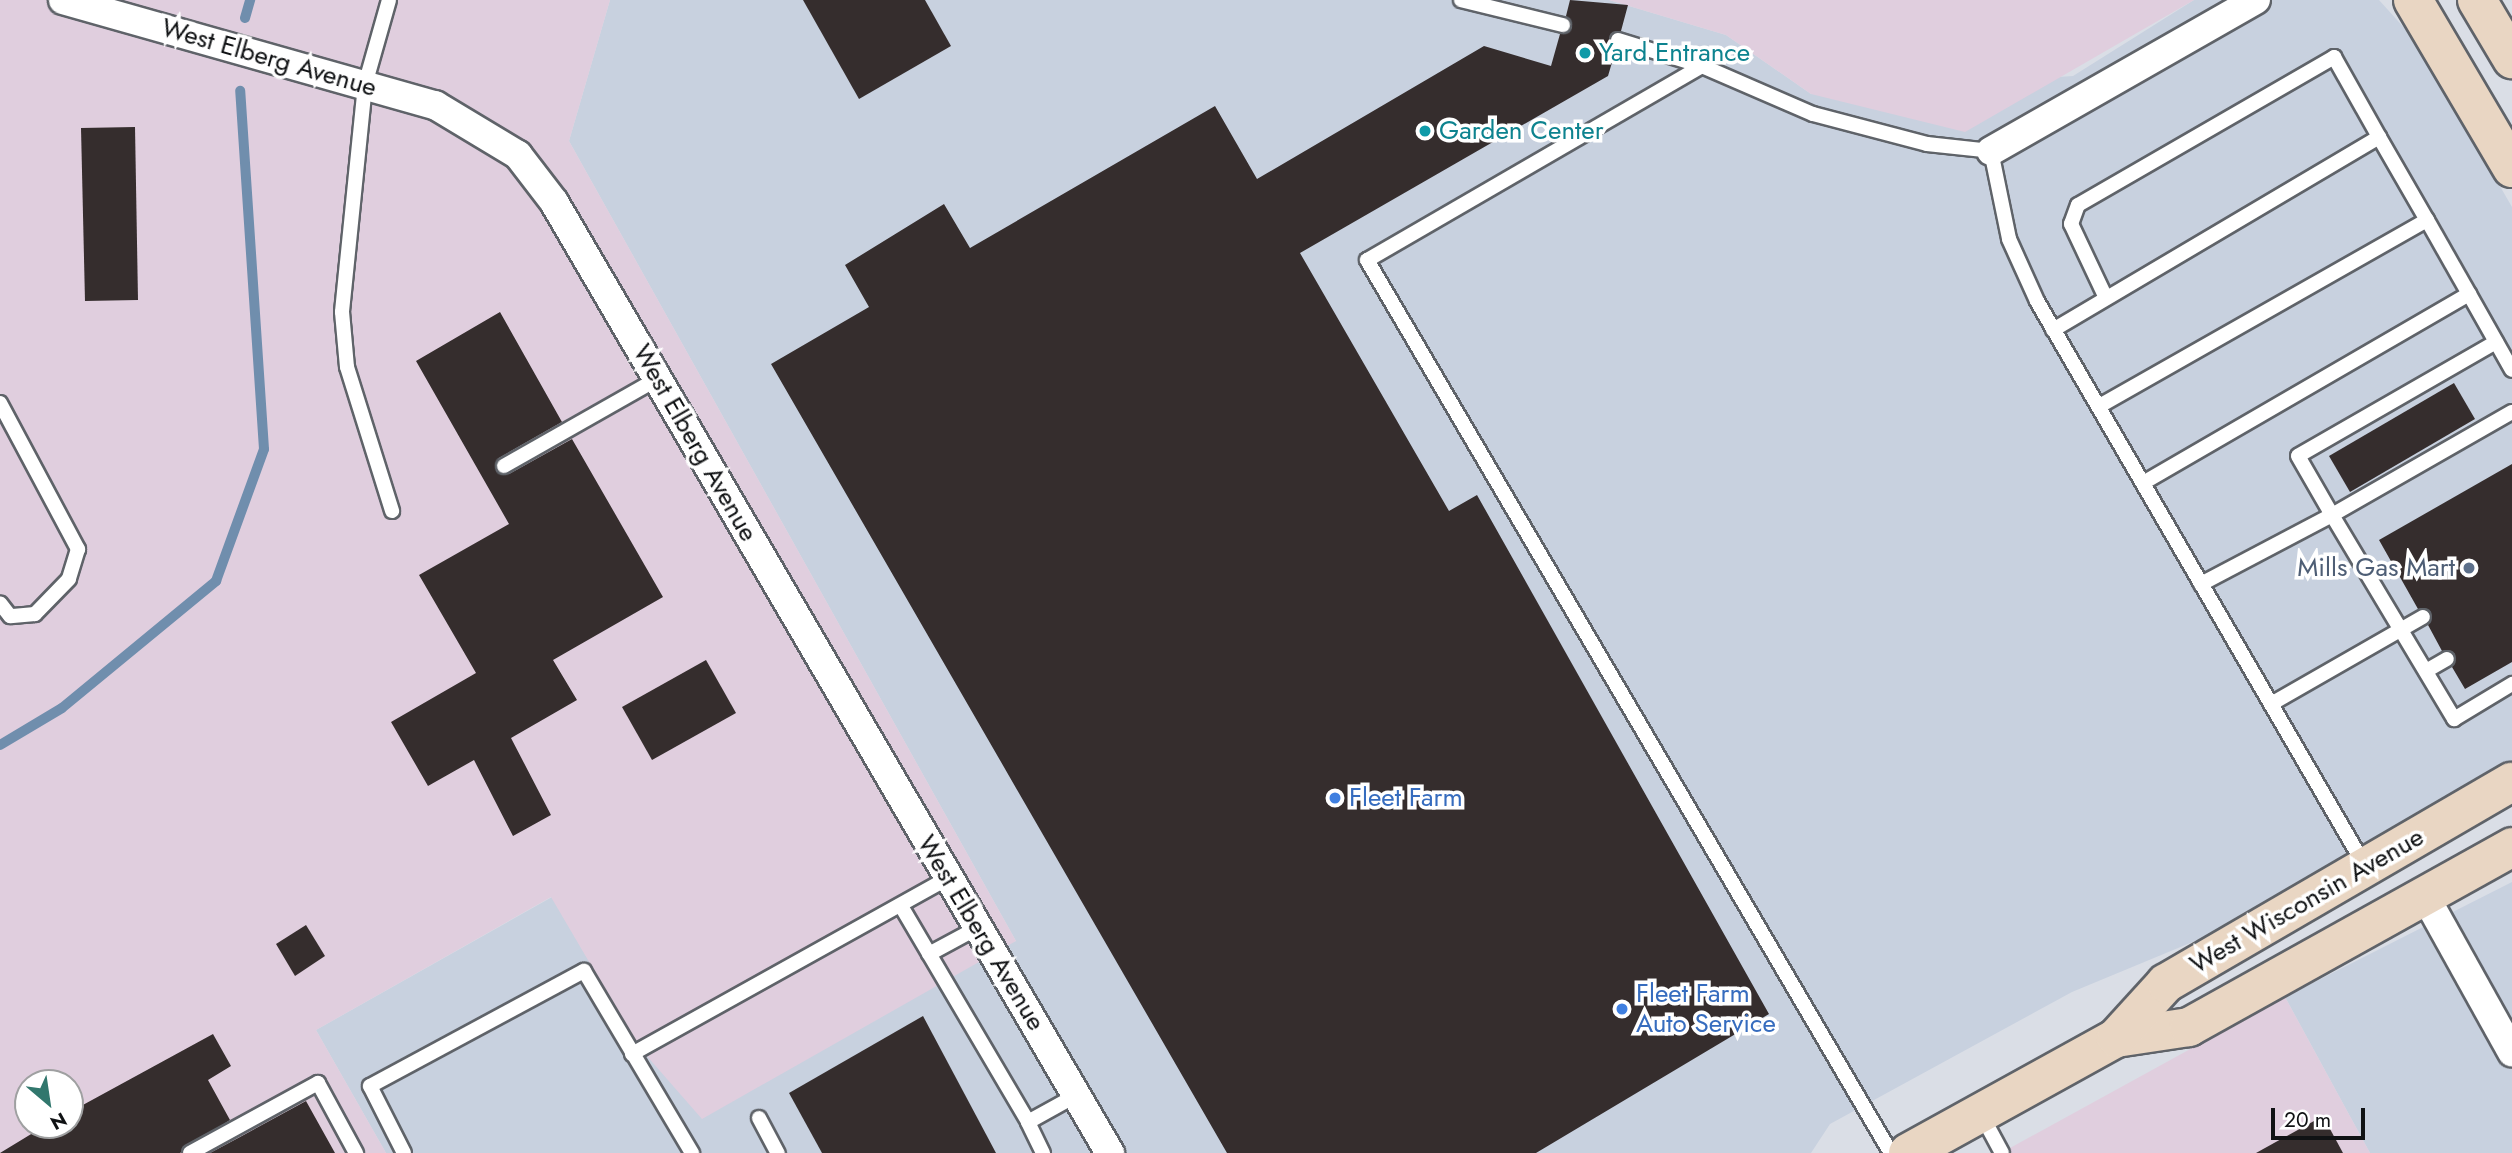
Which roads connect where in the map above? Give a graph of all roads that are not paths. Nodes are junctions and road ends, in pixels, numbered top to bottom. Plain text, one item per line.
1 (64, 0) edge
2 (389, 0) edge
3 (1461, 0) edge
4 (2256, 0) edge
5 (2413, 0) edge
6 (2477, 0) edge
7 (129, 9) edge
8 (1563, 25) dead end
9 (1618, 40) dead end
10 (2512, 59) edge
11 (1702, 66) junction
12 (365, 85) junction
13 (2379, 138) junction
14 (1991, 151) junction
15 (2512, 168) edge
16 (2427, 220) junction
17 (2469, 294) junction
18 (2106, 299) junction
19 (2053, 330) junction
20 (2496, 342) junction
21 (2512, 370) edge
22 (657, 379) junction
23 (0, 403) edge
24 (2098, 407) junction
25 (2512, 412) edge
26 (504, 466) dead end
27 (2143, 483) junction
28 (392, 511) dead end
29 (2332, 515) junction
30 (2201, 584) junction
31 (0, 603) edge
32 (2423, 617) dead end
33 (2401, 631) junction
34 (2447, 659) dead end
35 (2426, 671) junction
36 (2512, 684) edge
37 (2271, 704) junction
38 (2512, 782) edge
39 (2512, 848) edge
40 (2366, 867) junction
41 (948, 878) junction
42 (2425, 896) junction
43 (901, 906) junction
44 (977, 928) junction
45 (929, 954) junction
46 (2116, 1038) junction
47 (2512, 1052) edge
48 (632, 1054) junction
49 (1077, 1095) junction
50 (1981, 1113) junction
51 (759, 1118) dead end
52 (1028, 1122) junction
53 (190, 1153) edge
54 (356, 1153) edge
55 (404, 1153) edge
56 (692, 1153) edge
57 (778, 1153) edge
58 (1043, 1153) edge
59 (1110, 1153) edge
60 (1891, 1153) edge
61 (1908, 1153) edge
62 (2002, 1153) edge

1 - 7 street, West Elberg Avenue
2 - 12 lane
3 - 8 lane
4 - 14 street
5 - 15 main road
6 - 10 main road
7 - 12 street, West Elberg Avenue
9 - 11 lane
11 - 14 lane
11 - 60 lane
12 - 22 street, West Elberg Avenue
12 - 28 lane
13 - 16 lane
13 - 18 lane
13 - 18 lane
14 - 19 lane
16 - 17 lane
16 - 24 lane
17 - 20 lane
17 - 27 lane
18 - 19 lane
19 - 24 lane
20 - 21 lane
20 - 29 lane
22 - 26 lane
22 - 41 street, West Elberg Avenue
23 - 31 lane
24 - 27 lane
25 - 29 lane
27 - 30 lane
29 - 30 lane
29 - 33 lane
30 - 37 lane
32 - 33 lane
33 - 35 lane
33 - 37 lane
34 - 35 lane
35 - 36 lane
37 - 40 lane
38 - 40 main road, West Wisconsin Avenue
39 - 42 main road, West Wisconsin Avenue
40 - 46 main road, West Wisconsin Avenue
41 - 43 lane
41 - 44 street, West Elberg Avenue
42 - 46 main road, West Wisconsin Avenue
42 - 47 street
43 - 45 lane
43 - 48 lane
44 - 45 lane
44 - 49 street, West Elberg Avenue
45 - 52 lane
46 - 50 main road, West Wisconsin Avenue
48 - 55 lane
48 - 56 lane
49 - 52 lane
49 - 59 street, West Elberg Avenue
50 - 61 main road, West Wisconsin Avenue
50 - 62 lane
51 - 57 lane
52 - 58 lane
53 - 54 lane

